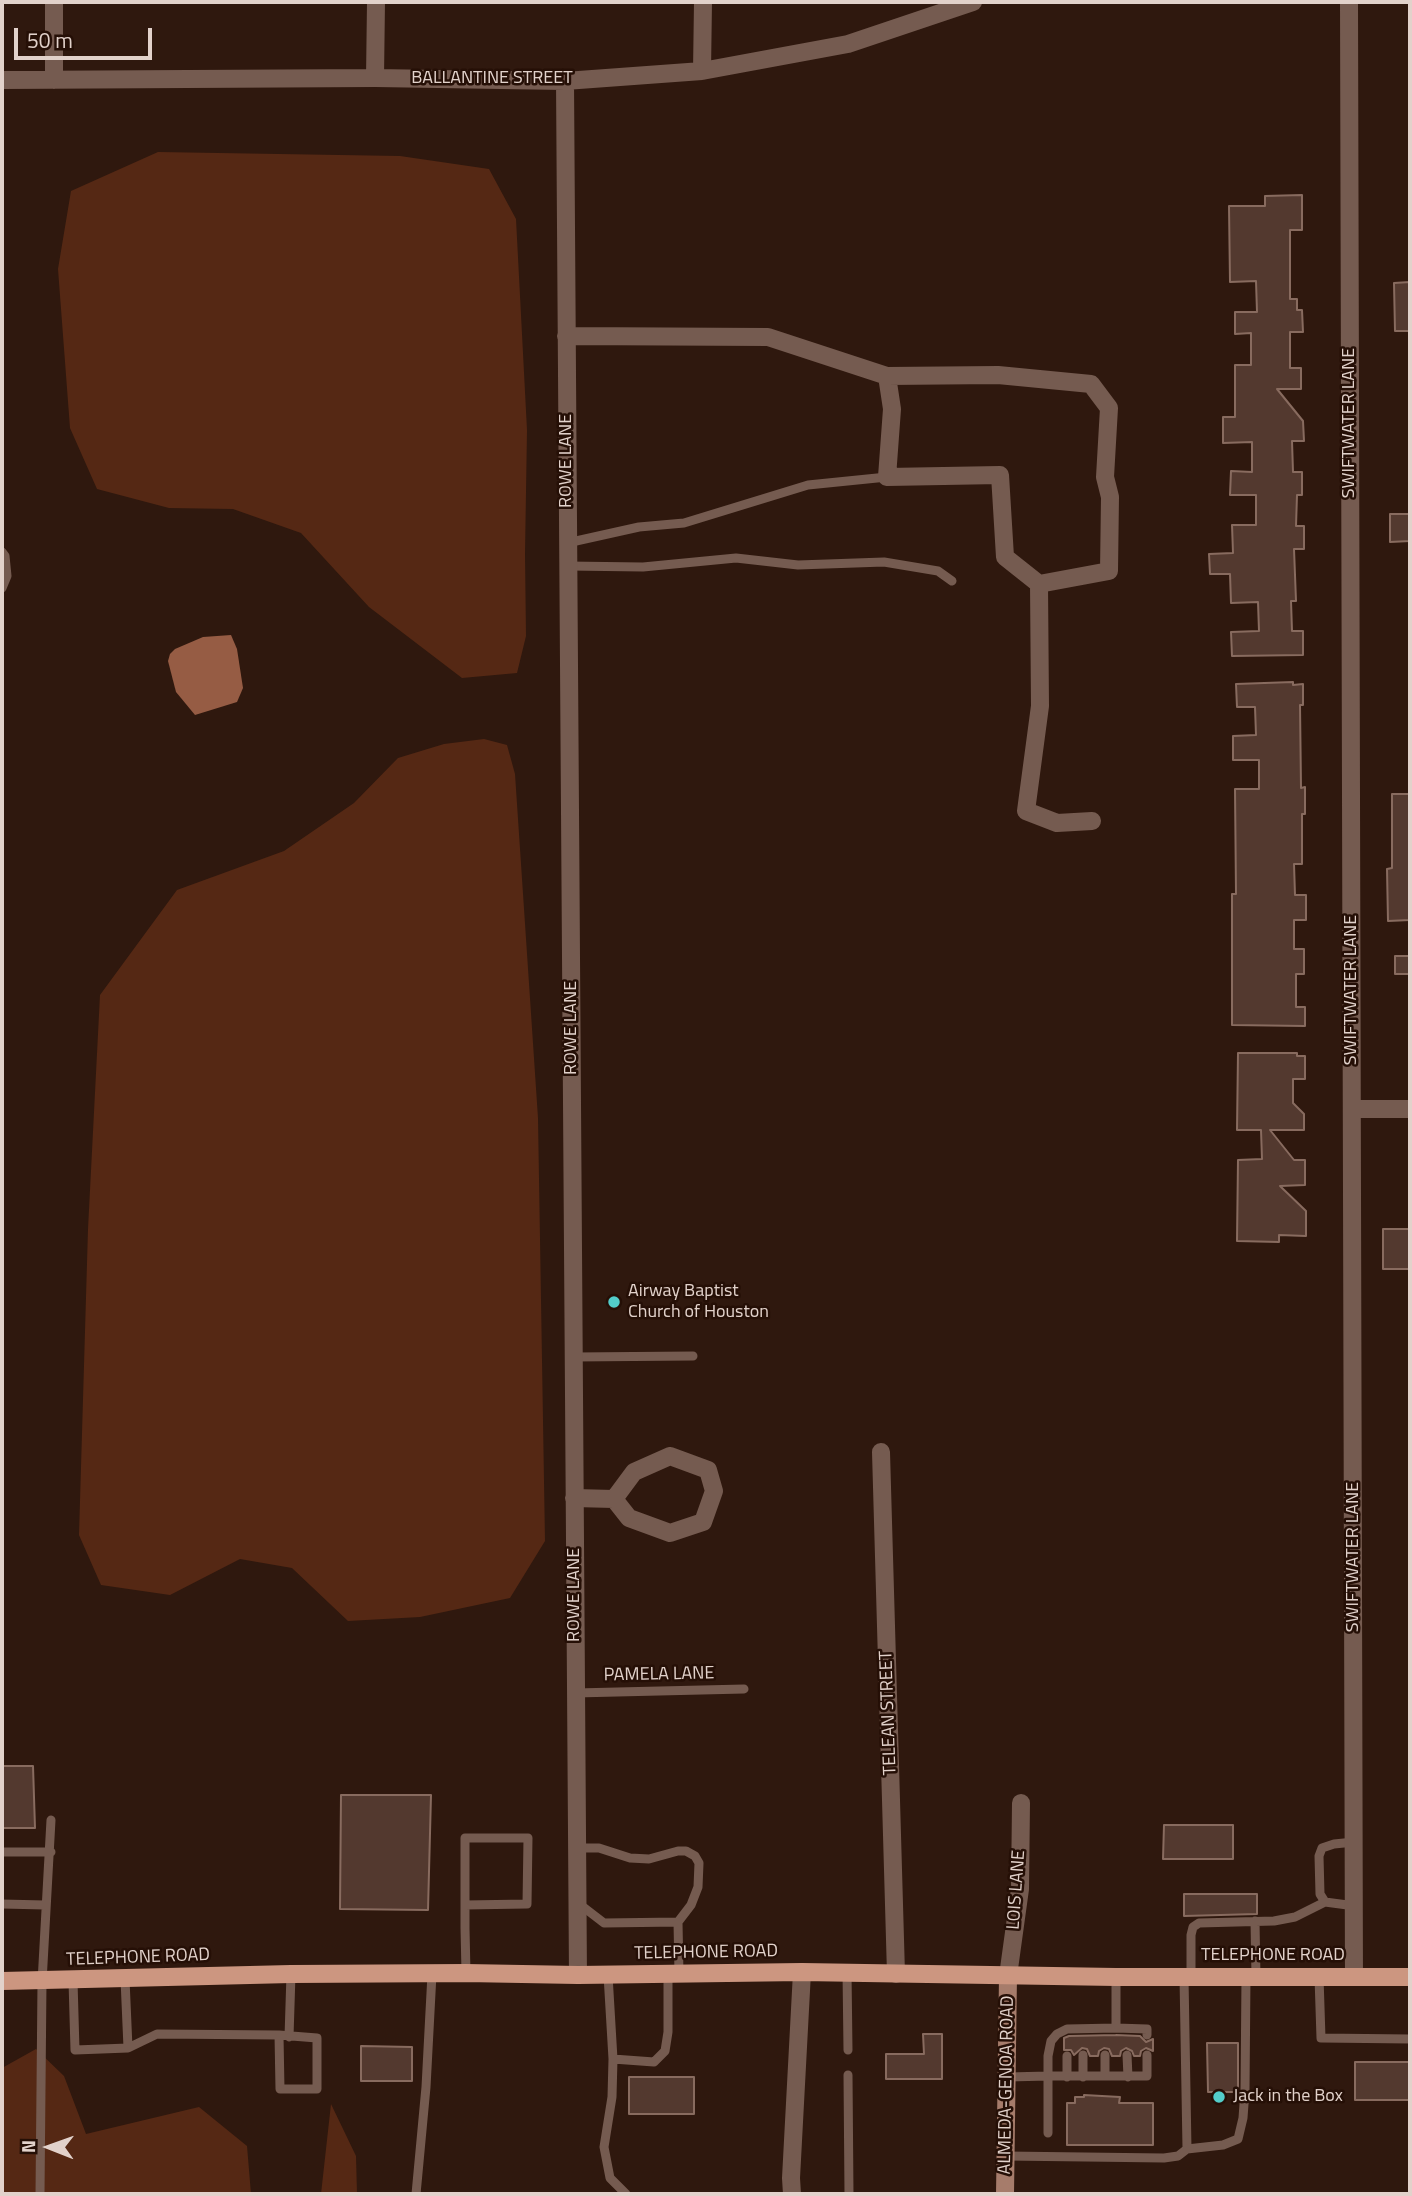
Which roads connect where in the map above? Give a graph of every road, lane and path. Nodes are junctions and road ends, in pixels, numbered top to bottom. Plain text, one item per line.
1 (54, 2) edge
2 (376, 2) edge
3 (703, 2) edge
4 (973, 2) edge
5 (1349, 2) edge
6 (702, 71) junction
7 (375, 78) junction
8 (2, 80) edge
9 (54, 80) junction
10 (565, 81) junction
11 (566, 336) junction
12 (887, 376) junction
13 (887, 477) junction
14 (568, 542) junction
15 (2, 552) edge
16 (568, 566) junction
17 (952, 581) dead end
18 (1039, 584) junction
19 (2, 587) edge
20 (1092, 821) dead end
21 (1353, 1109) junction
22 (1410, 1109) edge
23 (574, 1356) junction
24 (693, 1356) dead end
25 (881, 1452) dead end
26 (574, 1498) junction
27 (614, 1500) junction
28 (744, 1689) dead end
29 (575, 1693) junction
30 (1021, 1803) dead end
31 (51, 1820) dead end
32 (1354, 1842) junction
33 (576, 1848) junction
34 (2, 1852) edge
35 (51, 1852) junction
36 (577, 1901) junction
37 (1325, 1902) junction
38 (2, 1904) edge
39 (45, 1905) junction
40 (465, 1905) junction
41 (1354, 1906) junction
42 (1255, 1921) junction
43 (678, 1922) junction
44 (802, 1972) junction
45 (847, 1972) junction
46 (466, 1973) junction
47 (290, 1974) junction
48 (432, 1974) junction
49 (896, 1974) junction
50 (578, 1975) junction
51 (608, 1975) junction
52 (673, 1975) junction
53 (1008, 1976) junction
54 (1187, 1977) junction
55 (1251, 1977) junction
56 (1354, 1977) junction
57 (1116, 1978) junction
58 (1319, 1978) junction
59 (1410, 1978) edge
60 (125, 1979) junction
61 (73, 1980) junction
62 (2, 1981) edge
63 (42, 1982) junction
64 (1116, 2028) junction
65 (1147, 2035) dead end
66 (284, 2036) junction
67 (1410, 2039) edge
68 (128, 2048) junction
69 (848, 2050) dead end
70 (1083, 2055) dead end
71 (1105, 2055) dead end
72 (1147, 2055) dead end
73 (1067, 2056) dead end
74 (1127, 2056) dead end
75 (612, 2059) junction
76 (848, 2075) dead end
77 (1105, 2076) junction
78 (1008, 2077) junction
79 (1048, 2077) junction
80 (1067, 2077) junction
81 (1083, 2077) junction
82 (1128, 2077) junction
83 (1048, 2133) dead end
84 (1186, 2149) junction
85 (1006, 2156) junction
86 (40, 2194) edge
87 (416, 2194) edge
88 (626, 2194) edge
89 (792, 2194) edge
90 (849, 2194) edge
91 (1005, 2194) edge

1 - 9 street
2 - 7 street
3 - 6 street
4 - 6 street, BALLANTINE STREET
5 - 21 street, SWIFTWATER LANE
6 - 10 street, BALLANTINE STREET
7 - 9 street, BALLANTINE STREET
7 - 10 street, BALLANTINE STREET
8 - 9 street, BALLANTINE STREET
10 - 11 street, ROWE LANE
11 - 12 street
11 - 14 street, ROWE LANE
12 - 13 street
12 - 18 street
13 - 14 lane
13 - 18 street
14 - 16 street, ROWE LANE
15 - 19 lane
16 - 17 lane
16 - 23 street, ROWE LANE
18 - 20 street
21 - 22 street
21 - 32 street, SWIFTWATER LANE
23 - 24 lane
23 - 26 street, ROWE LANE
25 - 49 street, TELEAN STREET
26 - 27 street
26 - 29 street, ROWE LANE
27 - 27 street
28 - 29 lane, PAMELA LANE
29 - 33 street, ROWE LANE
30 - 53 street, LOIS LANE
31 - 35 lane
32 - 37 lane
32 - 41 street, SWIFTWATER LANE
33 - 36 street, ROWE LANE
33 - 43 lane
34 - 35 lane
35 - 39 lane
36 - 43 lane
36 - 50 street, ROWE LANE
37 - 41 lane
37 - 42 lane
38 - 39 lane
39 - 63 lane
40 - 40 lane
40 - 46 lane
41 - 56 street, SWIFTWATER LANE
42 - 54 lane
42 - 55 lane
43 - 52 lane
44 - 45 main road, TELEPHONE ROAD
44 - 52 main road, TELEPHONE ROAD
44 - 89 street
45 - 49 main road, TELEPHONE ROAD
45 - 69 lane
46 - 48 main road, TELEPHONE ROAD
46 - 50 main road, TELEPHONE ROAD
47 - 48 main road, TELEPHONE ROAD
47 - 60 main road, TELEPHONE ROAD
47 - 66 lane
48 - 87 lane
49 - 53 main road, TELEPHONE ROAD
50 - 51 main road, TELEPHONE ROAD
51 - 52 main road, TELEPHONE ROAD
51 - 75 lane
52 - 75 lane
53 - 57 main road, TELEPHONE ROAD
53 - 78 main road, ALMEDA-GENOA ROAD
54 - 55 main road, TELEPHONE ROAD
54 - 57 main road, TELEPHONE ROAD
54 - 84 lane
55 - 58 main road, TELEPHONE ROAD
55 - 84 lane
56 - 58 main road, TELEPHONE ROAD
56 - 59 main road, TELEPHONE ROAD
57 - 64 lane
58 - 67 lane
60 - 61 main road, TELEPHONE ROAD
60 - 68 lane
61 - 63 main road, TELEPHONE ROAD
61 - 68 lane
62 - 63 main road, TELEPHONE ROAD
63 - 86 lane
64 - 65 lane
64 - 79 lane
66 - 66 lane
66 - 68 lane
70 - 81 lane
71 - 77 lane
72 - 82 lane
73 - 80 lane
74 - 82 lane
75 - 88 lane
76 - 90 lane
77 - 81 lane
77 - 82 lane
78 - 79 lane
78 - 85 main road, ALMEDA-GENOA ROAD
79 - 80 lane
79 - 83 lane
80 - 81 lane
84 - 85 lane
85 - 91 main road, ALMEDA-GENOA ROAD

